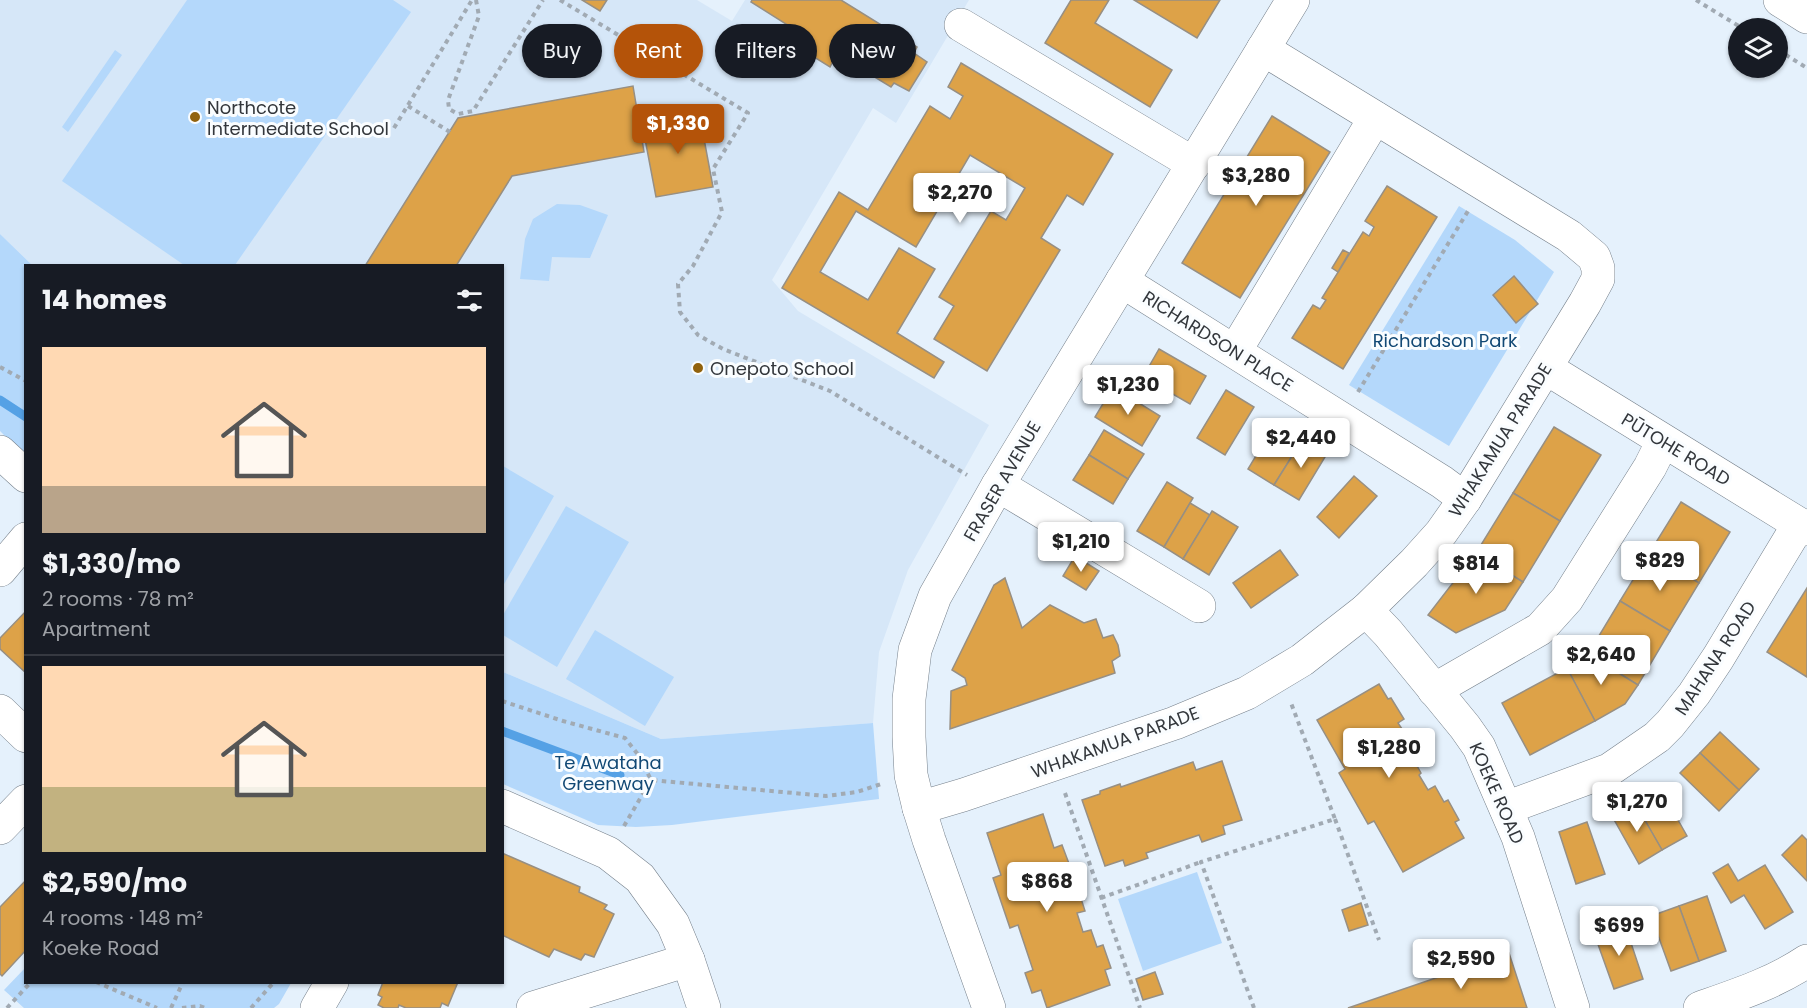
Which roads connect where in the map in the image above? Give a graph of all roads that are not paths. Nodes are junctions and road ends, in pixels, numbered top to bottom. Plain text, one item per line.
1 (1293, 0) edge
2 (1780, 0) edge
3 (1807, 17) edge
4 (961, 26) dead end
5 (1263, 49) junction
6 (1375, 118) junction
7 (1194, 164) junction
8 (1122, 281) junction
9 (1234, 351) junction
10 (1546, 368) junction
11 (1663, 441) junction
12 (0, 452) edge
13 (24, 474) edge
14 (984, 480) junction
15 (1465, 499) junction
16 (1803, 526) edge
17 (24, 541) edge
18 (0, 570) edge
19 (1199, 606) dead end
20 (1366, 609) junction
21 (1434, 690) junction
22 (0, 711) edge
23 (24, 734) edge
24 (24, 803) edge
25 (504, 807) edge
26 (919, 808) junction
27 (1506, 808) junction
28 (0, 828) edge
29 (687, 960) junction
30 (1807, 961) edge
31 (331, 984) edge
32 (317, 1008) edge
33 (533, 1008) edge
34 (704, 1008) edge
35 (989, 1008) edge
36 (1573, 1008) edge
37 (1700, 1008) edge

1 - 5 street, FRASER AVENUE
2 - 3 street
4 - 7 street
5 - 6 street, WHAKAMUA PARADE
5 - 7 street, FRASER AVENUE
6 - 9 street
6 - 10 street, WHAKAMUA PARADE
7 - 8 street, FRASER AVENUE
8 - 9 street, RICHARDSON PLACE
8 - 14 street, FRASER AVENUE
9 - 15 street, RICHARDSON PLACE
10 - 11 street, PŪTOHE ROAD
10 - 15 street, WHAKAMUA PARADE
11 - 16 street, PŪTOHE ROAD
11 - 21 street
12 - 13 street
14 - 19 street
14 - 26 street, FRASER AVENUE
15 - 20 street, WHAKAMUA PARADE
16 - 27 street, MAHANA ROAD
17 - 18 street
20 - 21 street, KOEKE ROAD
20 - 26 street, WHAKAMUA PARADE
21 - 27 street, KOEKE ROAD
22 - 23 street
24 - 28 street
25 - 29 street
26 - 35 street, FRASER AVENUE
27 - 36 street, KOEKE ROAD
29 - 33 street
29 - 34 street
30 - 37 street
31 - 32 street

